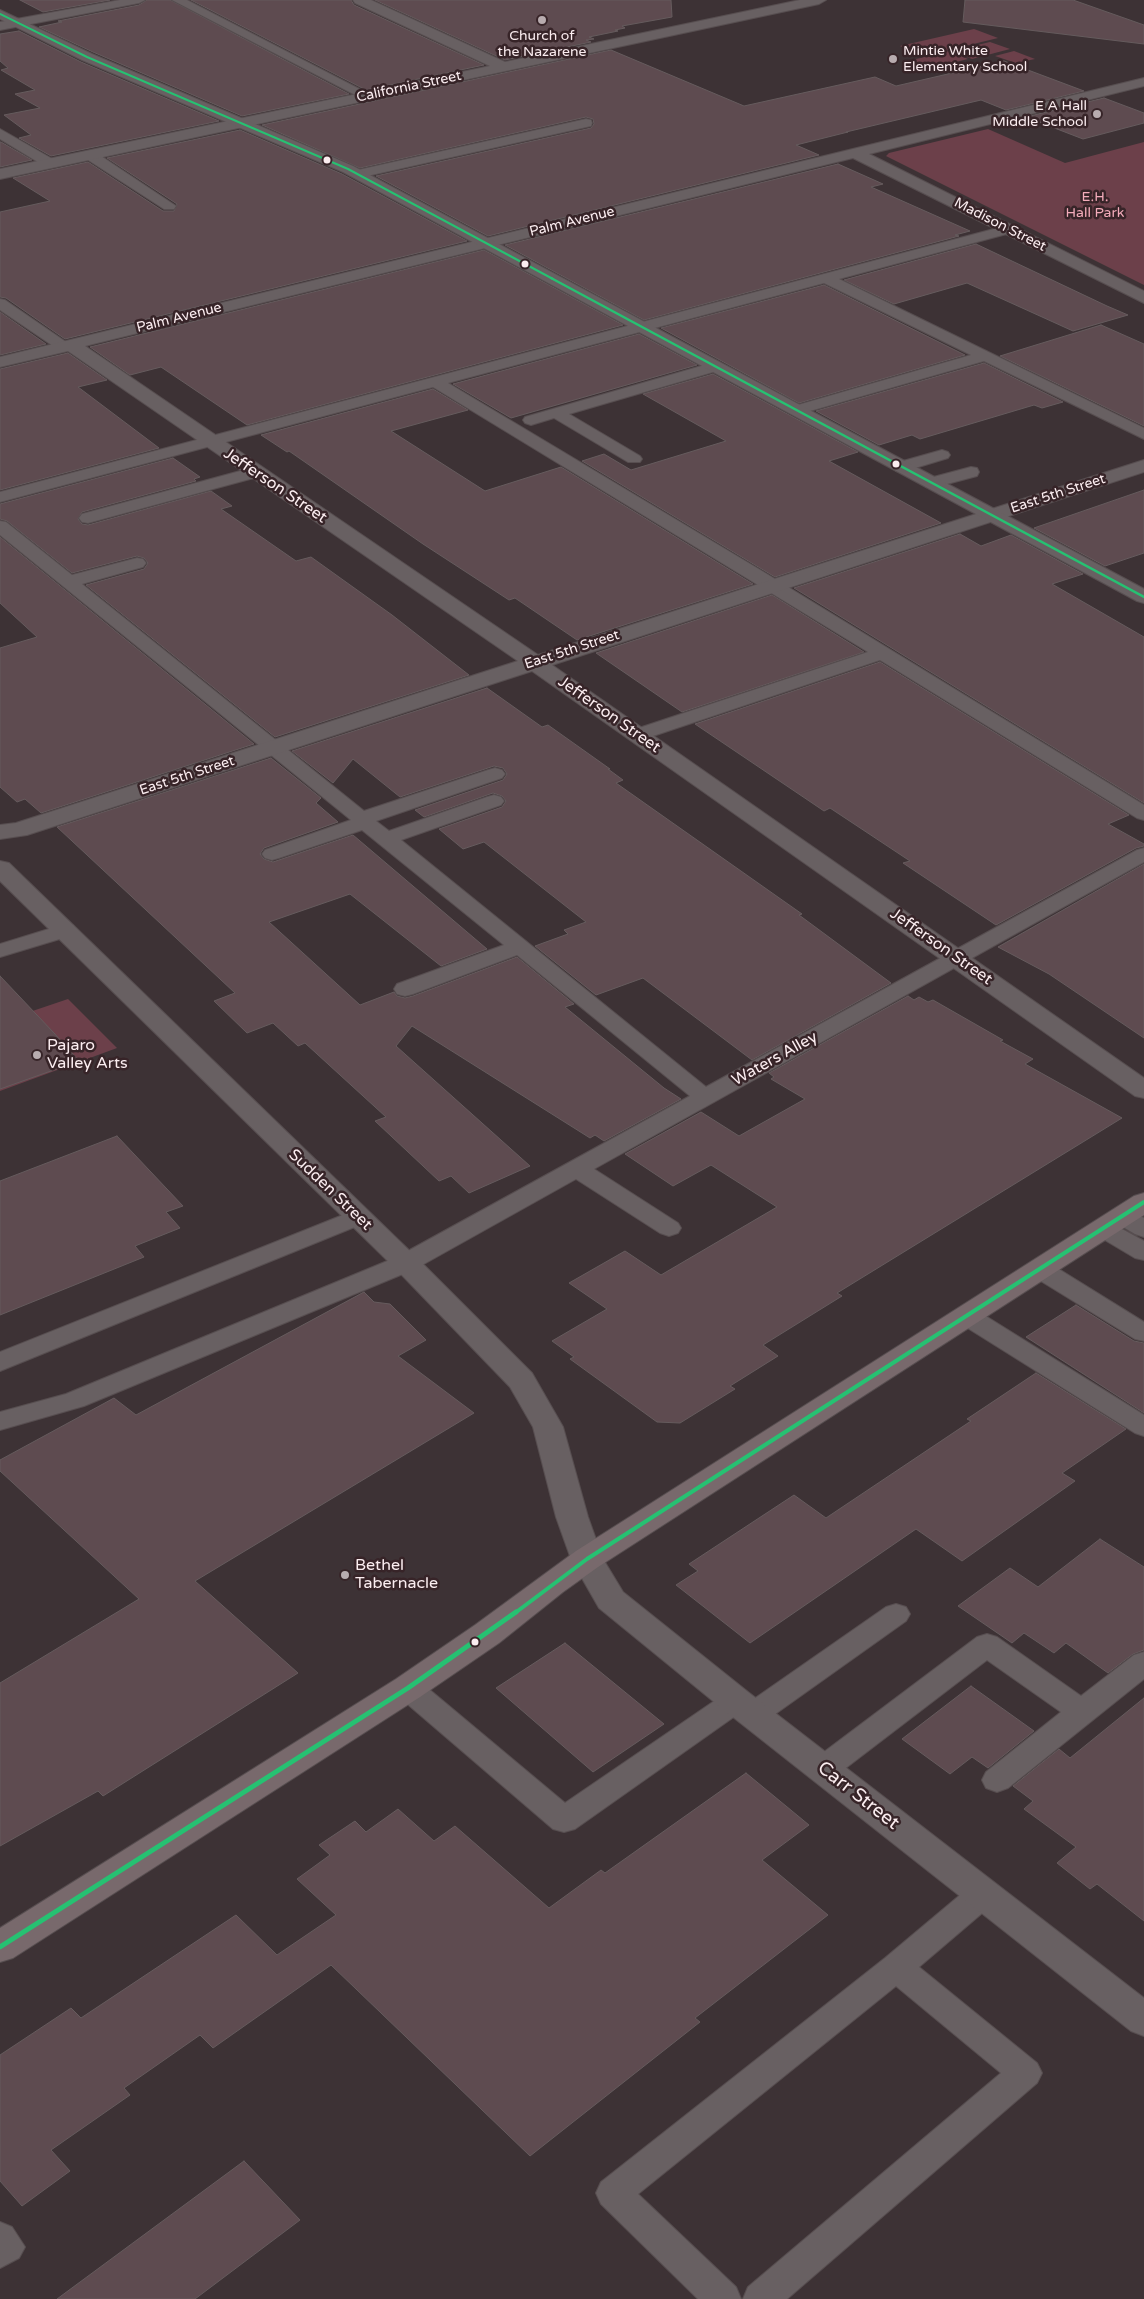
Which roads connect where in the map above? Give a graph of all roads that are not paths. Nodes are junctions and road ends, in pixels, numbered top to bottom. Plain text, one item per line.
1 (139, 0) edge
2 (178, 0) edge
3 (360, 0) edge
4 (757, 0) edge
5 (818, 0) edge
6 (778, 9) junction
7 (0, 14) edge
8 (8, 24) edge
9 (504, 68) junction
10 (1144, 82) edge
11 (366, 96) junction
12 (241, 123) junction
13 (586, 123) dead end
14 (0, 133) edge
15 (855, 153) junction
16 (90, 155) junction
17 (51, 164) junction
18 (0, 174) edge
19 (358, 174) junction
20 (169, 206) dead end
21 (1009, 230) junction
22 (487, 242) junction
23 (826, 278) junction
24 (1144, 298) edge
25 (0, 303) edge
26 (641, 326) junction
27 (67, 346) junction
28 (985, 356) junction
29 (0, 362) edge
30 (715, 367) junction
31 (436, 382) junction
32 (797, 410) junction
33 (556, 413) junction
34 (552, 433) dead end
35 (1144, 434) edge
36 (210, 442) junction
37 (942, 455) dead end
38 (634, 459) dead end
39 (1144, 466) edge
40 (902, 468) junction
41 (255, 472) junction
42 (971, 472) dead end
43 (932, 484) junction
44 (0, 497) edge
45 (990, 516) junction
46 (88, 518) dead end
47 (0, 526) edge
48 (137, 563) dead end
49 (68, 582) junction
50 (773, 585) junction
51 (1144, 597) edge
52 (882, 652) junction
53 (535, 662) junction
54 (637, 734) junction
55 (273, 748) junction
56 (495, 774) dead end
57 (494, 801) dead end
58 (1144, 814) edge
59 (363, 820) junction
60 (0, 832) edge
61 (385, 839) junction
62 (272, 854) dead end
63 (1144, 854) edge
64 (0, 868) edge
65 (66, 930) junction
66 (519, 947) junction
67 (0, 951) edge
68 (956, 957) junction
69 (405, 989) dead end
70 (1144, 1090) edge
71 (706, 1098) junction
72 (577, 1168) junction
73 (358, 1217) junction
74 (1128, 1219) edge
75 (670, 1228) dead end
76 (1144, 1252) edge
77 (406, 1263) junction
78 (1040, 1270) junction
79 (967, 1316) junction
80 (1144, 1333) edge
81 (0, 1362) edge
82 (0, 1422) edge
83 (1144, 1427) edge
84 (587, 1559) junction
85 (896, 1614) dead end
86 (1144, 1663) edge
87 (408, 1688) junction
88 (745, 1708) junction
89 (1082, 1712) junction
90 (823, 1769) junction
91 (996, 1780) dead end
92 (983, 1894) junction
93 (0, 1946) edge
94 (896, 1967) junction
95 (1144, 2020) edge
96 (0, 2238) edge
97 (0, 2252) edge
98 (723, 2299) edge
99 (762, 2299) edge

1 - 8 lane
2 - 11 lane
3 - 9 street
4 - 6 street
5 - 6 street, California Street
6 - 9 street, California Street
7 - 8 street
8 - 12 street
9 - 11 street, California Street
10 - 15 street, Palm Avenue
11 - 12 street, California Street
12 - 16 street, California Street
12 - 19 street
13 - 19 lane
14 - 17 lane
15 - 21 street, Madison Street
15 - 22 street, Palm Avenue
16 - 17 street, California Street
16 - 20 lane
17 - 18 street, California Street
19 - 22 street
21 - 23 lane
21 - 24 street, Madison Street
22 - 26 street
22 - 27 street, Palm Avenue
23 - 26 lane
23 - 28 lane
25 - 27 lane
26 - 30 street
26 - 31 lane
27 - 29 street, Palm Avenue
27 - 36 street, Jefferson Street
28 - 32 lane
28 - 35 lane
30 - 32 street
30 - 33 lane
31 - 36 lane
31 - 50 lane
32 - 40 street
33 - 34 lane
33 - 38 lane
36 - 41 street, Jefferson Street
36 - 44 lane
37 - 40 lane
39 - 45 street, East 5th Street
40 - 43 street
41 - 46 lane
41 - 53 street, Jefferson Street
42 - 43 lane
43 - 45 street
45 - 50 street, East 5th Street
45 - 51 street
47 - 49 lane
48 - 49 lane
49 - 55 lane
50 - 52 lane
50 - 53 street, East 5th Street
52 - 54 lane
52 - 58 lane
53 - 54 street, Jefferson Street
53 - 55 street, East 5th Street
54 - 68 street, Jefferson Street
55 - 59 lane
55 - 60 street, East 5th Street
56 - 59 lane
57 - 61 lane
59 - 61 lane
59 - 62 lane
61 - 66 lane
63 - 68 lane, Waters Alley
64 - 65 street, Sudden Street
65 - 67 lane
65 - 73 street, Sudden Street
66 - 69 lane
66 - 71 lane
68 - 70 street, Jefferson Street
68 - 71 lane, Waters Alley
71 - 72 lane, Waters Alley
72 - 75 lane
72 - 77 lane, Waters Alley
73 - 77 street, Sudden Street
73 - 81 lane
74 - 76 lane
74 - 78 main road
77 - 82 lane, Waters Alley
77 - 84 street, Sudden Street
78 - 79 main road
78 - 80 lane
79 - 83 lane
79 - 84 main road
84 - 87 main road
84 - 88 street, Carr Street
85 - 88 lane
86 - 89 lane
87 - 88 lane
87 - 93 main road
88 - 90 street, Carr Street
89 - 90 lane
89 - 91 lane
90 - 92 street, Carr Street
92 - 94 lane
92 - 95 street, Carr Street
94 - 98 lane
94 - 99 lane
96 - 97 lane

